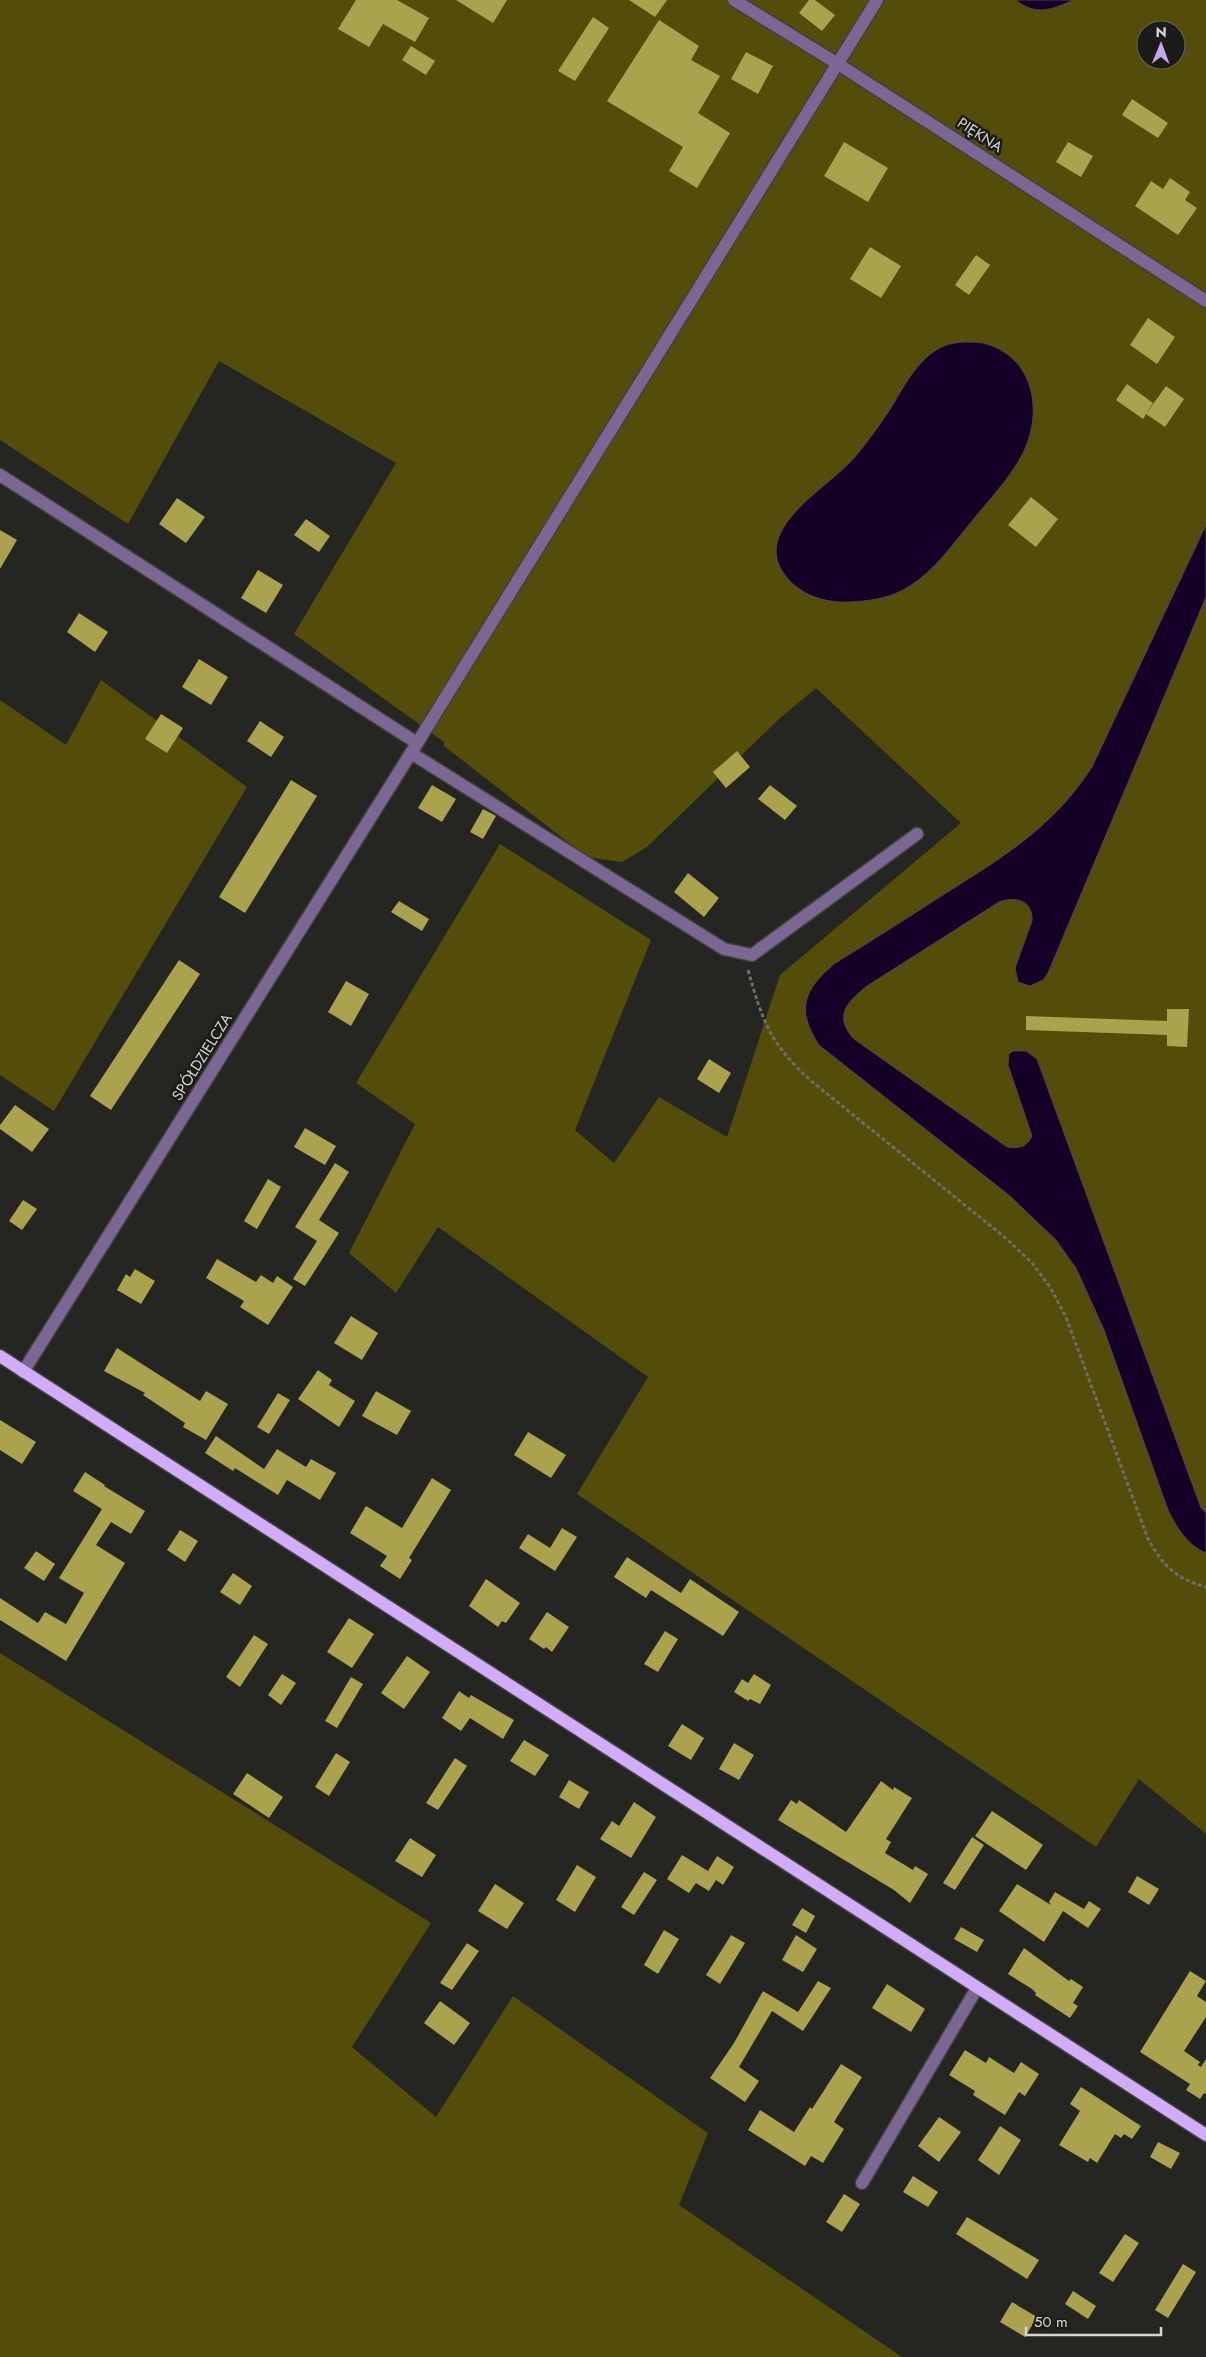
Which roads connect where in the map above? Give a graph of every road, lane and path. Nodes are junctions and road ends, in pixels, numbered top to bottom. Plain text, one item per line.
1 (734, 0) edge
2 (877, 0) edge
3 (838, 64) junction
4 (1206, 300) edge
5 (0, 475) edge
6 (412, 752) junction
7 (917, 834) dead end
8 (742, 952) junction
9 (0, 1356) edge
10 (23, 1372) junction
11 (1206, 1587) edge
12 (977, 1988) junction
13 (1206, 2135) edge
14 (862, 2183) dead end

1 - 3 street, PIĘKNA
2 - 3 street, SPÓŁDZIELCZA
3 - 4 street, PIĘKNA
3 - 6 street, SPÓŁDZIELCZA
5 - 6 street
6 - 8 street
6 - 10 street, SPÓŁDZIELCZA
7 - 8 street
8 - 11 path
9 - 10 main road
10 - 12 main road
12 - 13 main road
12 - 14 street

